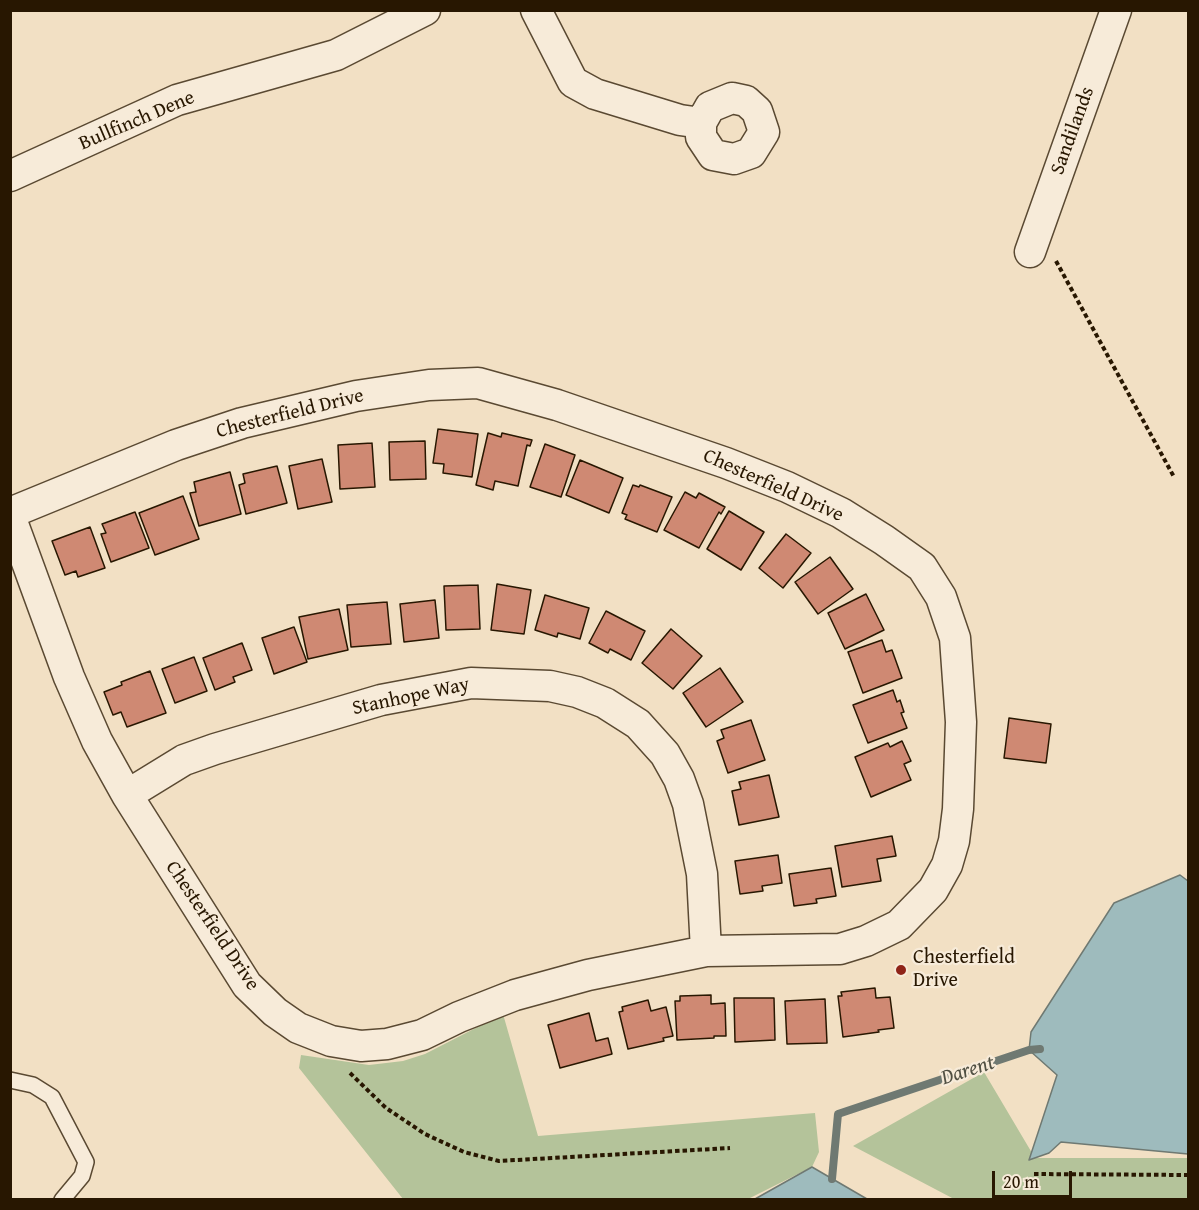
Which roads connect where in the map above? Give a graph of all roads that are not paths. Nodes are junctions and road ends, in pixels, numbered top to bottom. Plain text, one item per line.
1 (425, 10) edge
2 (536, 10) edge
3 (1116, 10) edge
4 (701, 123) dead end
5 (10, 176) edge
6 (1034, 240) road end
7 (10, 514) edge
8 (127, 795) junction
9 (706, 951) junction
10 (10, 1080) edge
11 (62, 1200) edge

1 - 5 street, Bullfinch Dene
2 - 4 street
3 - 6 street, Sandilands
7 - 8 street, Chesterfield Drive
7 - 9 street, Chesterfield Drive
8 - 9 street, Chesterfield Drive
8 - 9 street, Stanhope Way
10 - 11 lane

